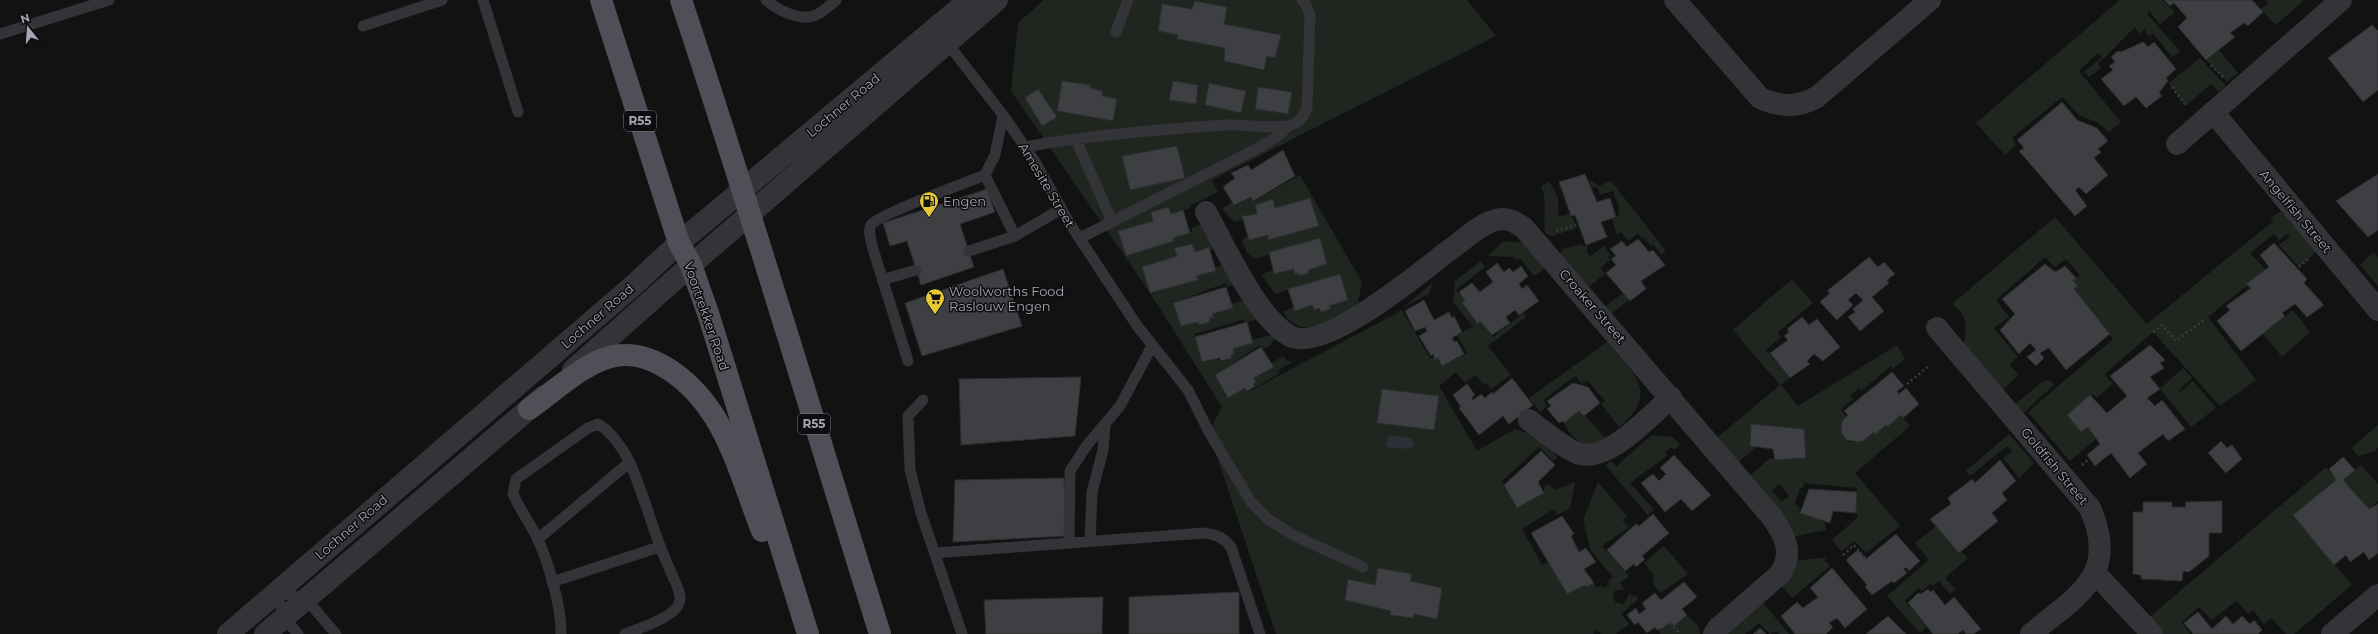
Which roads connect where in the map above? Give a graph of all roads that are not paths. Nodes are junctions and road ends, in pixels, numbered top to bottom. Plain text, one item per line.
1 (109, 0) edge
2 (442, 0) edge
3 (483, 0) edge
4 (601, 0) edge
5 (681, 0) edge
6 (766, 0) edge
7 (836, 0) edge
8 (969, 0) edge
9 (997, 0) edge
10 (1128, 0) edge
11 (1302, 0) edge
12 (1675, 0) edge
13 (1930, 0) edge
14 (2341, 0) edge
15 (364, 26) dead end
16 (1116, 32) dead end
17 (0, 34) edge
18 (942, 35) junction
19 (518, 112) dead end
20 (2213, 112) junction
21 (1003, 114) junction
22 (1288, 126) junction
23 (1076, 140) junction
24 (2177, 144) dead end
25 (1025, 147) junction
26 (985, 175) junction
27 (743, 189) junction
28 (1061, 210) junction
29 (1206, 212) dead end
30 (751, 214) junction
31 (1112, 221) junction
32 (1015, 236) junction
33 (1080, 238) junction
34 (679, 242) junction
35 (970, 251) dead end
36 (691, 265) junction
37 (916, 270) dead end
38 (882, 280) junction
39 (2378, 310) edge
40 (1937, 328) dead end
41 (1152, 346) junction
42 (908, 361) dead end
43 (1671, 397) junction
44 (923, 400) dead end
45 (529, 409) junction
46 (1529, 420) dead end
47 (1105, 425) junction
48 (630, 462) junction
49 (538, 538) junction
50 (1090, 541) junction
51 (1068, 543) junction
52 (659, 547) junction
53 (935, 553) junction
54 (1363, 567) dead end
55 (2096, 574) junction
56 (552, 582) junction
57 (276, 591) junction
58 (2378, 595) edge
59 (306, 599) junction
60 (291, 626) edge
61 (228, 634) edge
62 (265, 634) edge
63 (336, 634) edge
64 (562, 634) edge
65 (625, 634) edge
66 (802, 634) edge
67 (808, 634) edge
68 (880, 634) edge
69 (962, 634) edge
70 (1260, 634) edge
71 (1714, 634) edge
72 (2031, 634) edge
73 (2152, 634) edge
74 (2332, 634) edge

1 - 17 lane
2 - 15 lane
3 - 19 lane
4 - 34 main road, Voortrekker Road / R55
5 - 27 main road, R55
6 - 7 lane
8 - 18 street, Lochner Road
9 - 18 street, Lochner Road
10 - 16 lane
11 - 22 lane
12 - 13 street
14 - 20 street
18 - 21 lane, Amesite Street
18 - 27 street, Lochner Road
18 - 30 street, Lochner Road
20 - 24 street
20 - 39 street, Angelfish Street
21 - 25 lane, Amesite Street
21 - 26 lane
22 - 23 lane
22 - 31 lane
23 - 25 lane
23 - 31 lane
25 - 28 lane, Amesite Street
26 - 32 lane
26 - 38 lane
27 - 30 main road, R55
27 - 34 street, Lochner Road
28 - 32 lane
28 - 33 lane, Amesite Street
29 - 43 street, Croaker Street
30 - 36 street, Lochner Road
30 - 68 main road, R55
31 - 33 lane
32 - 35 lane
33 - 41 lane, Amesite Street
34 - 36 main road, Voortrekker Road / R55
34 - 57 street, Lochner Road
36 - 45 street, Lochner Road
36 - 67 main road, Voortrekker Road / R55
37 - 38 lane
38 - 42 lane
40 - 55 street, Goldfish Street
41 - 47 lane
41 - 54 lane, Amesite Street
43 - 46 street
43 - 71 street, Croaker Street
44 - 53 lane
45 - 59 street, Lochner Road
45 - 66 main road
47 - 50 lane
47 - 51 lane
48 - 49 lane
48 - 49 lane
48 - 52 lane
49 - 56 lane
50 - 51 lane
50 - 70 lane
51 - 53 lane
52 - 56 lane
52 - 65 lane
53 - 69 lane
55 - 72 street
55 - 73 street
56 - 64 lane
57 - 59 lane
57 - 60 lane
57 - 61 street, Lochner Road
58 - 74 street
59 - 60 street, Lochner Road
59 - 63 lane
60 - 62 street, Lochner Road

